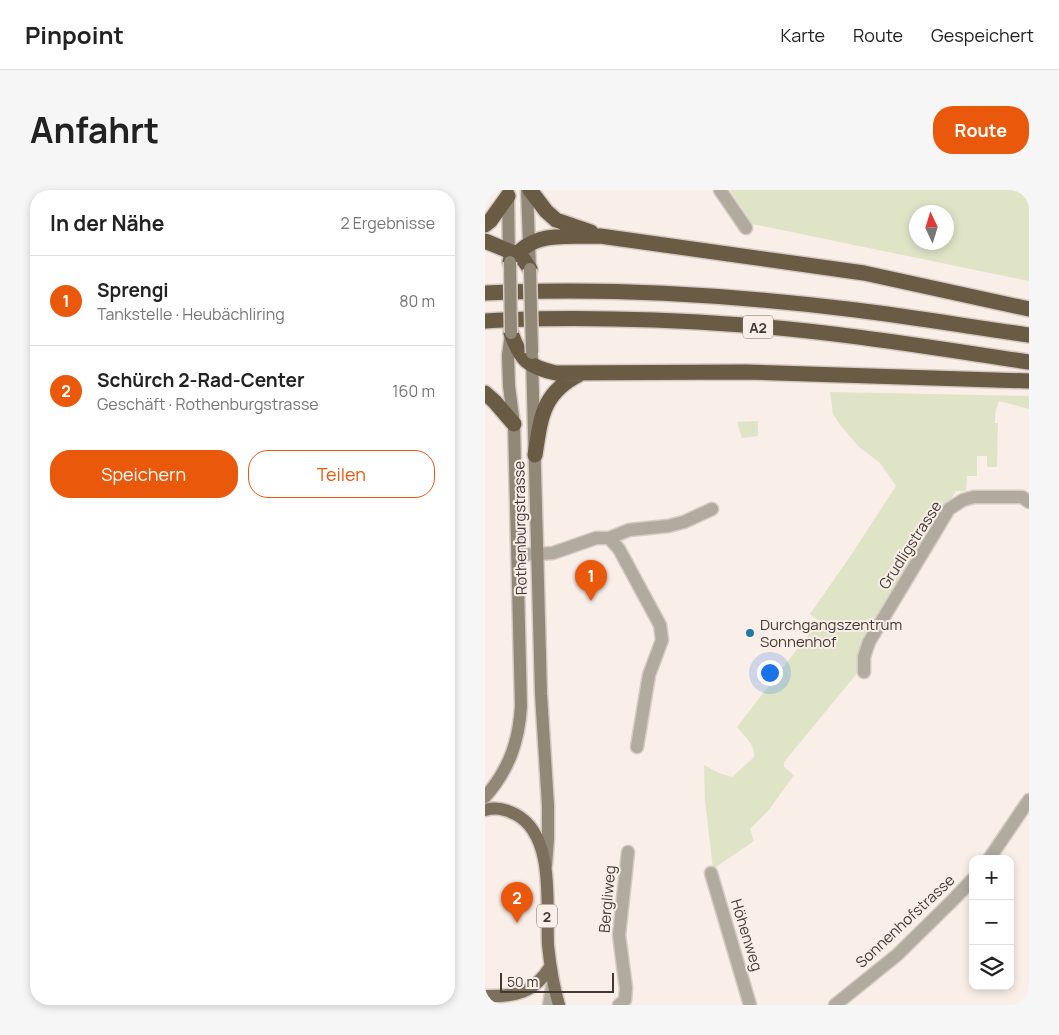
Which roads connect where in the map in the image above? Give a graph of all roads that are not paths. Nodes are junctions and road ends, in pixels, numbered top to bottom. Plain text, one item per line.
1 (529, 190) edge
2 (720, 190) edge
3 (508, 193) edge
4 (485, 225) edge
5 (746, 228) dead end
6 (600, 236) junction
7 (485, 241) edge
8 (529, 245) junction
9 (520, 260) junction
10 (485, 293) edge
11 (1029, 309) edge
12 (485, 321) edge
13 (511, 334) joint
14 (1029, 334) edge
15 (523, 357) junction
16 (1029, 362) edge
17 (581, 374) junction
18 (1029, 381) edge
19 (485, 393) edge
20 (514, 424) junction
21 (535, 455) junction
22 (1029, 502) edge
23 (712, 510) dead end
24 (609, 538) junction
25 (537, 554) junction
26 (518, 555) junction
27 (865, 672) dead end
28 (637, 747) dead end
29 (485, 797) edge
30 (1029, 800) edge
31 (485, 810) edge
32 (628, 852) dead end
33 (992, 855) edge
34 (546, 865) junction
35 (711, 873) dead end
36 (969, 883) edge
37 (550, 966) junction
38 (553, 982) junction
39 (485, 996) edge
40 (549, 1005) edge
41 (559, 1005) edge
42 (619, 1005) edge
43 (751, 1005) edge
44 (835, 1005) edge

1 - 6 highway
1 - 8 main road
2 - 5 street
3 - 4 highway
3 - 9 main road, Rothenburgstrasse
6 - 8 highway
6 - 11 highway
7 - 9 highway
8 - 9 highway
9 - 13 main road, Rothenburgstrasse, bridge
9 - 15 main road, Rothenburgstrasse, bridge
10 - 14 highway, A2
12 - 16 highway, A2
13 - 15 highway
15 - 17 highway
15 - 20 main road, Rothenburgstrasse
15 - 21 main road, Rothenburgstrasse
17 - 18 highway
17 - 21 highway
19 - 20 highway
20 - 26 main road, Rothenburgstrasse
21 - 25 main road, Rothenburgstrasse
22 - 27 street, Grudligstrasse
23 - 24 street
24 - 25 street
24 - 28 street
25 - 26 street
25 - 34 main road, Rothenburgstrasse
26 - 29 main road, Rothenburgstrasse
30 - 33 street
31 - 34 main road, 2
32 - 42 street, Bergliweg
34 - 37 main road, 2
35 - 43 street, Höhenweg
36 - 44 street, Sonnenhofstrasse
37 - 38 main road, 2
37 - 39 main road
38 - 40 street
38 - 41 main road, 2

